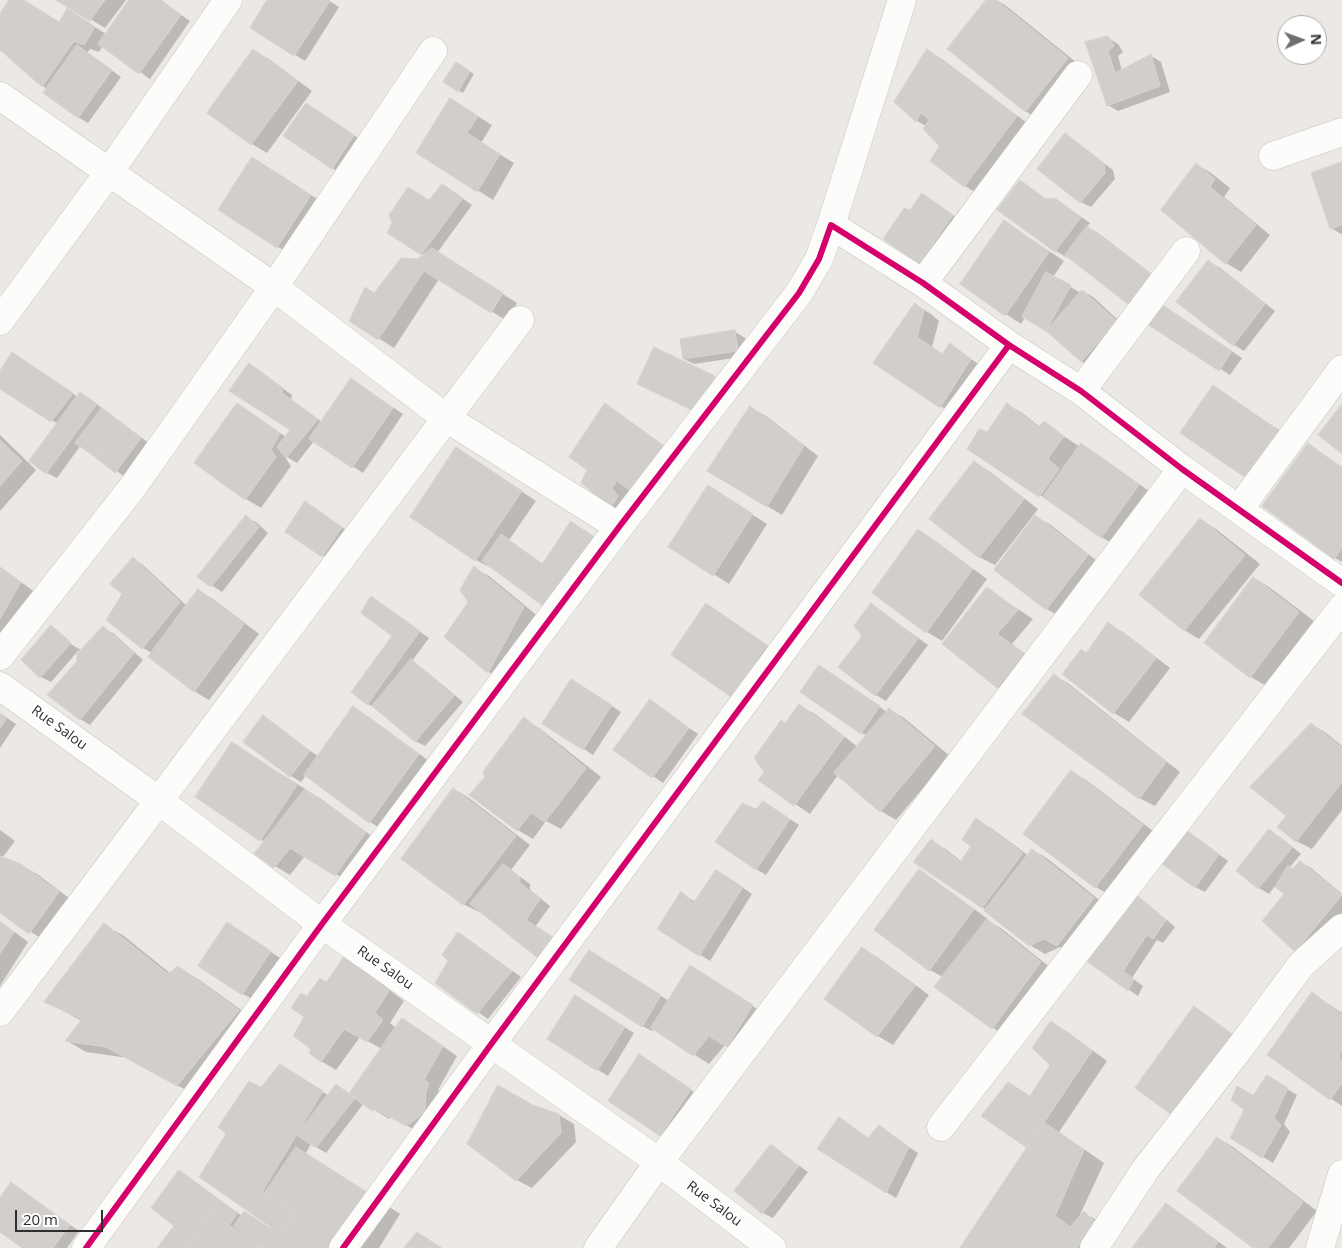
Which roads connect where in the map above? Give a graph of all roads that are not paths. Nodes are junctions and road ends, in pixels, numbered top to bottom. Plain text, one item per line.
1 (228, 0) edge
2 (902, 0) edge
3 (433, 51) dead end
4 (1078, 75) dead end
5 (0, 96) edge
6 (1342, 132) edge
7 (1273, 156) dead end
8 (110, 171) junction
9 (831, 225) junction
10 (1186, 251) dead end
11 (923, 283) junction
12 (274, 287) junction
13 (520, 320) dead end
14 (0, 321) edge
15 (1010, 344) junction
16 (1342, 369) edge
17 (1081, 391) junction
18 (446, 418) junction
19 (1182, 469) junction
20 (1239, 509) junction
21 (618, 527) junction
22 (1342, 583) edge
23 (1342, 608) edge
24 (0, 656) edge
25 (0, 686) edge
26 (158, 800) junction
27 (322, 924) junction
28 (1342, 928) edge
29 (0, 1012) edge
30 (492, 1043) junction
31 (941, 1127) dead end
32 (659, 1162) junction
33 (1342, 1174) edge
34 (86, 1248) edge
35 (343, 1248) edge
36 (598, 1248) edge
37 (772, 1248) edge
38 (1094, 1248) edge
39 (1320, 1248) edge

1 - 8 street
2 - 9 street
3 - 12 street
4 - 11 street
5 - 8 street
6 - 7 street
8 - 12 street
8 - 14 street
9 - 11 street
9 - 21 street
10 - 17 street
11 - 15 street
12 - 18 street
12 - 24 street
13 - 18 street
15 - 17 street
15 - 30 street
16 - 20 street
17 - 19 street
18 - 21 street
18 - 26 street
19 - 20 street
19 - 32 street
20 - 22 street
21 - 27 street
23 - 31 street
25 - 26 street, Rue Salou
26 - 27 street, Rue Salou
26 - 29 street
27 - 30 street, Rue Salou
27 - 34 street
28 - 38 street
30 - 32 street, Rue Salou
30 - 35 street
32 - 36 street
32 - 37 street, Rue Salou
33 - 39 street

